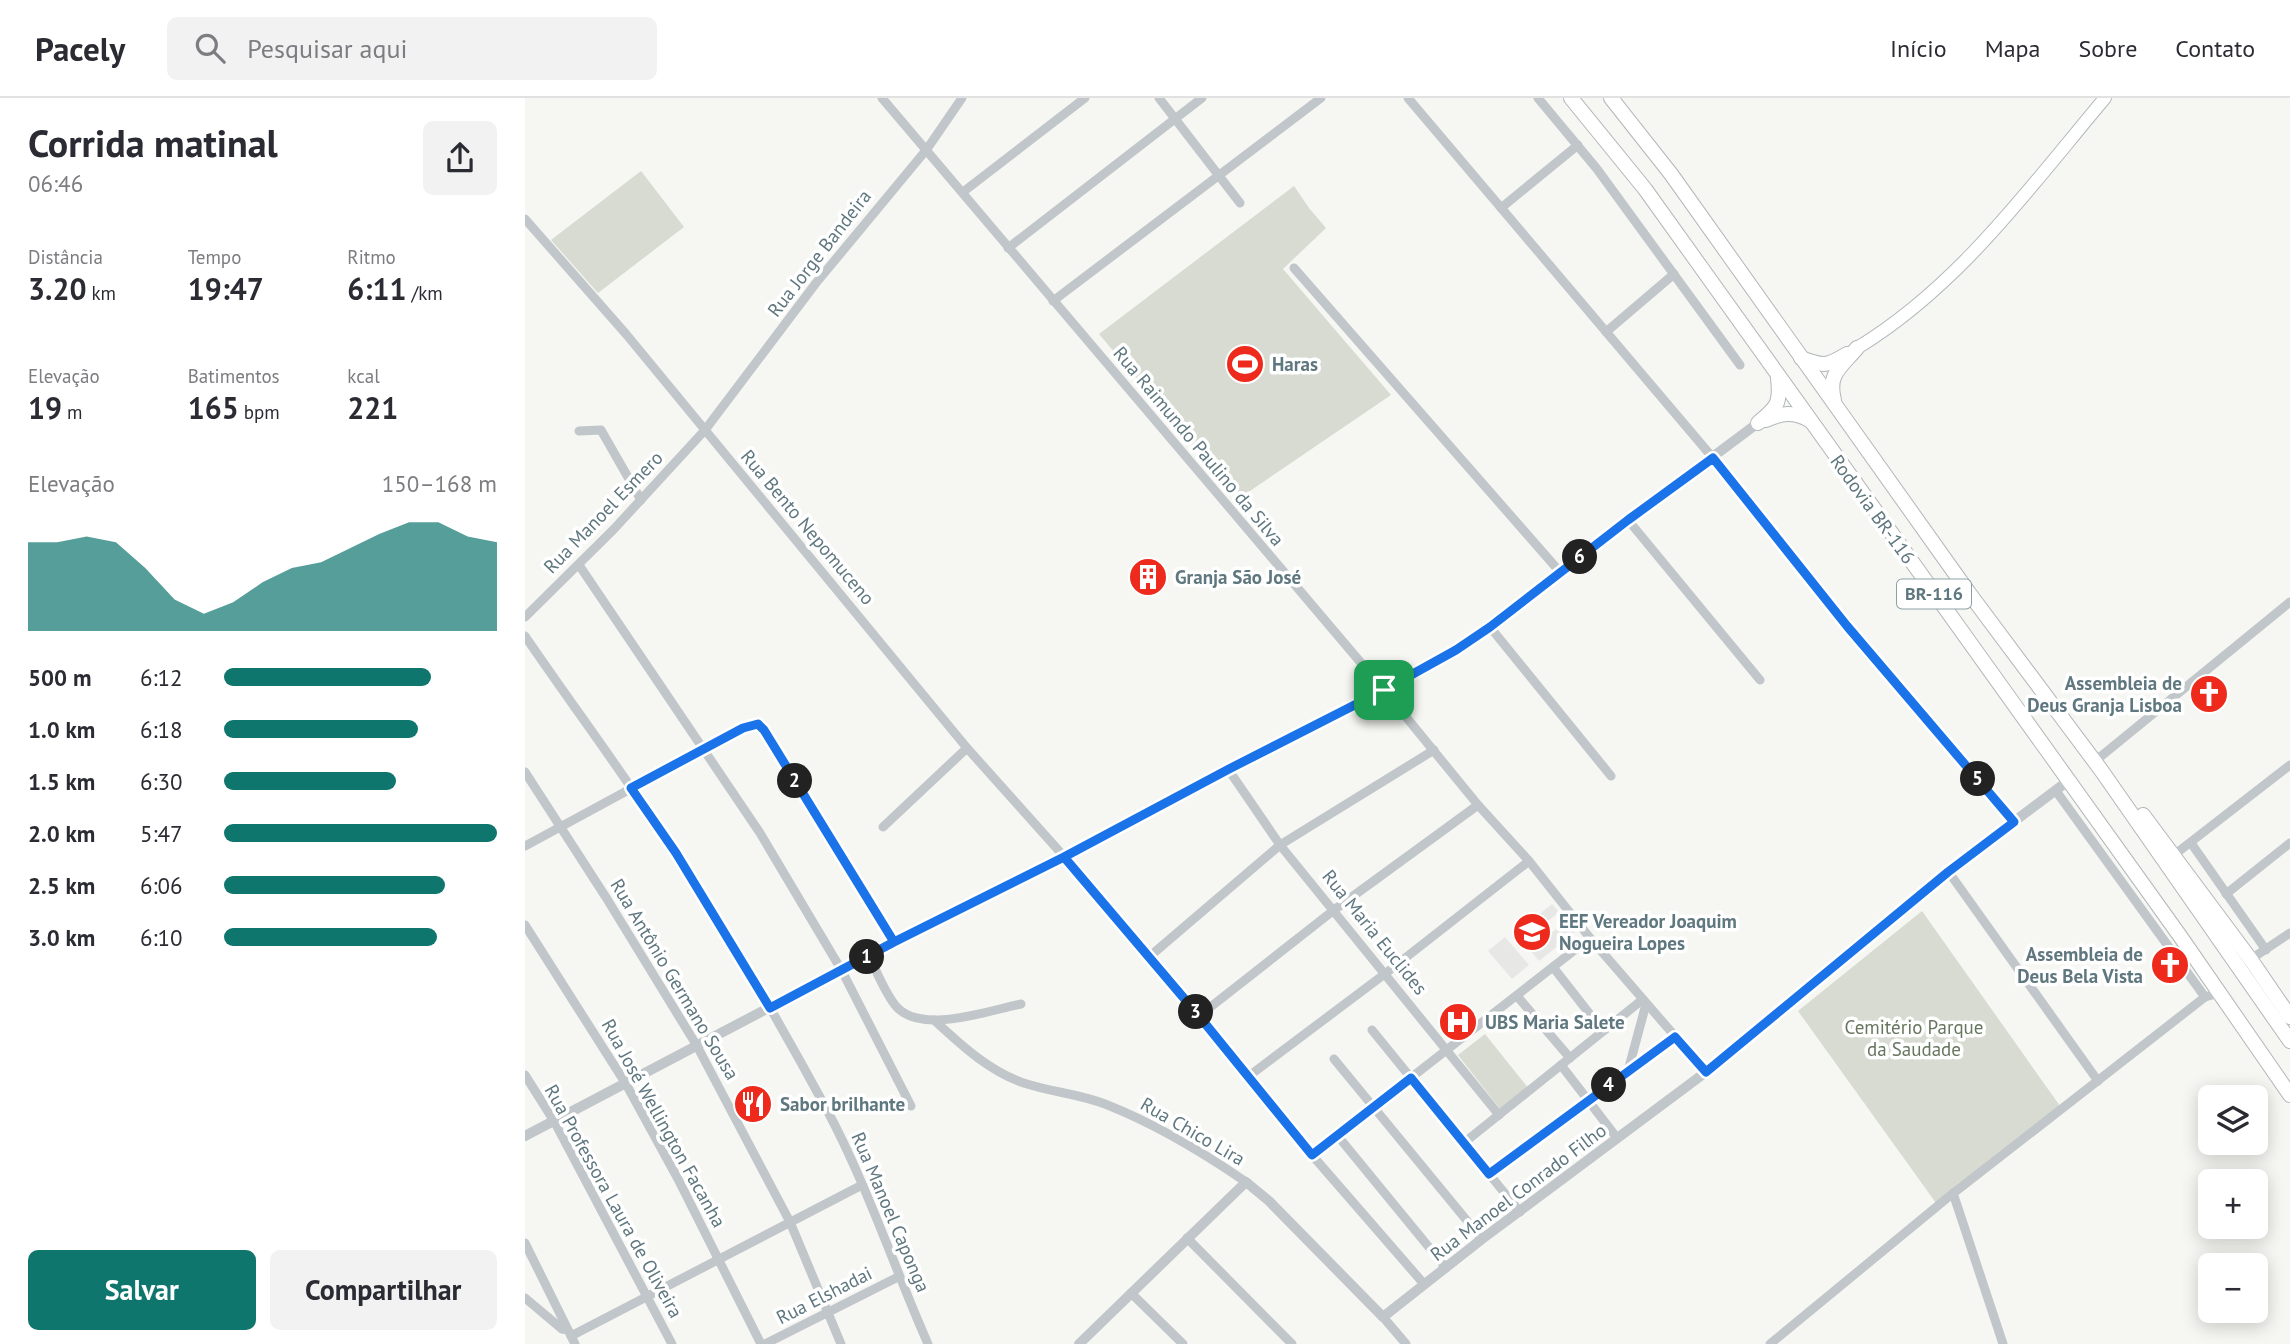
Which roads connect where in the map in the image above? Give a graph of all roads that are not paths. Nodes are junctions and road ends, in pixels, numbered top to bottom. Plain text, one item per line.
1 (882, 98) edge
2 (962, 98) edge
3 (1085, 98) edge
4 (1159, 98) edge
5 (1202, 98) edge
6 (1321, 98) edge
7 (1408, 98) edge
8 (1538, 98) edge
9 (1571, 98) edge
10 (1611, 98) edge
11 (2105, 98) edge
12 (1175, 118) junction
13 (1578, 145) junction
14 (927, 149) junction
15 (1219, 176) junction
16 (963, 192) junction
17 (1240, 203) dead end
18 (1501, 208) junction
19 (525, 219) edge
20 (1008, 248) junction
21 (1294, 268) dead end
22 (1674, 274) junction
23 (1053, 301) junction
24 (1606, 332) junction
25 (1857, 348) junction
26 (1801, 358) junction
27 (1740, 365) dead end
28 (1778, 377) junction
29 (1837, 408) junction
30 (1808, 420) junction
31 (1758, 423) junction
32 (705, 430) junction
33 (579, 431) dead end
34 (1713, 458) junction
35 (641, 500) junction
36 (1628, 520) junction
37 (579, 565) junction
38 (1560, 572) junction
39 (2290, 602) edge
40 (525, 617) edge
41 (1490, 627) junction
42 (525, 636) edge
43 (1760, 680) dead end
44 (1384, 690) junction
45 (967, 748) junction
46 (704, 749) junction
47 (1434, 750) junction
48 (2290, 765) edge
49 (2098, 766) junction
50 (1229, 769) junction
51 (525, 772) edge
52 (1611, 776) dead end
53 (2068, 781) junction
54 (631, 788) junction
55 (2056, 791) junction
56 (1478, 805) junction
57 (2014, 822) junction
58 (561, 826) junction
59 (883, 827) dead end
60 (2290, 843) edge
61 (2190, 844) junction
62 (1280, 845) junction
63 (525, 846) edge
64 (2174, 855) junction
65 (1064, 857) junction
66 (1529, 861) junction
67 (1948, 872) junction
68 (2226, 894) junction
69 (1334, 910) junction
70 (525, 925) edge
71 (2290, 933) edge
72 (1590, 938) junction
73 (894, 942) junction
74 (2266, 950) junction
75 (869, 956) junction
76 (1149, 957) junction
77 (2245, 964) junction
78 (1553, 967) junction
79 (842, 971) junction
80 (1386, 973) junction
81 (2212, 995) junction
82 (1517, 996) junction
83 (1644, 1002) junction
84 (1021, 1004) dead end
85 (770, 1008) junction
86 (1199, 1016) junction
87 (2290, 1017) edge
88 (935, 1020) junction
89 (1371, 1030) dead end
90 (1603, 1031) junction
91 (1675, 1037) junction
92 (2290, 1041) edge
93 (697, 1046) junction
94 (1447, 1049) junction
95 (1334, 1059) dead end
96 (1566, 1061) junction
97 (1628, 1071) junction
98 (1706, 1072) junction
99 (525, 1075) edge
100 (1249, 1076) junction
101 (1411, 1078) junction
102 (2098, 1081) junction
103 (626, 1084) junction
104 (2290, 1095) edge
105 (1588, 1100) junction
106 (911, 1106) dead end
107 (1374, 1107) junction
108 (1499, 1115) junction
109 (554, 1122) junction
110 (1337, 1135) junction
111 (525, 1136) edge
112 (1617, 1138) junction
113 (1465, 1142) junction
114 (1312, 1155) junction
115 (1489, 1174) junction
116 (1246, 1182) junction
117 (862, 1185) junction
118 (1953, 1193) junction
119 (1520, 1212) junction
120 (790, 1222) junction
121 (1187, 1238) junction
122 (1482, 1239) junction
123 (525, 1243) edge
124 (719, 1259) junction
125 (1446, 1268) junction
126 (898, 1277) junction
127 (1424, 1284) junction
128 (1131, 1293) junction
129 (647, 1296) junction
130 (525, 1298) edge
131 (827, 1312) junction
132 (1383, 1317) junction
133 (572, 1336) edge
134 (672, 1344) edge
135 (763, 1344) edge
136 (841, 1344) edge
137 (928, 1344) edge
138 (1079, 1344) edge
139 (1183, 1344) edge
140 (1292, 1344) edge
141 (1406, 1344) edge
142 (1770, 1344) edge
143 (2003, 1344) edge

1 - 14 street, Rua Raimundo Paulino da Silva
2 - 14 street, Rua Jorge Bandeira
3 - 16 street
4 - 12 street
5 - 12 street
6 - 15 street
7 - 18 street
8 - 13 street
9 - 28 highway, Rodovia BR-116 / BR-116
10 - 26 highway, Rodovia BR-116 / BR-116
11 - 25 main road
12 - 15 street
12 - 20 street
13 - 18 street
13 - 22 street
14 - 16 street, Rua Raimundo Paulino da Silva
14 - 32 street, Rua Jorge Bandeira
15 - 17 street
15 - 23 street
16 - 20 street, Rua Raimundo Paulino da Silva
18 - 24 street
19 - 32 street, Rua Bento Nepomuceno
20 - 23 street, Rua Raimundo Paulino da Silva
21 - 38 street
22 - 24 street
22 - 27 street
23 - 44 street, Rua Raimundo Paulino da Silva
24 - 34 street
25 - 26 highway
25 - 29 highway
26 - 29 highway, Rodovia BR-116 / BR-116
28 - 30 highway, Rodovia BR-116 / BR-116
28 - 31 highway
29 - 49 highway, Rodovia BR-116 / BR-116
30 - 31 highway
30 - 53 highway, Rodovia BR-116 / BR-116
31 - 34 street
32 - 35 street, Rua Manoel Esmero
32 - 45 street, Rua Bento Nepomuceno
33 - 35 street
34 - 36 street
34 - 57 street
35 - 37 street, Rua Manoel Esmero
36 - 38 street
36 - 43 street
37 - 40 street, Rua Manoel Esmero
37 - 46 street
38 - 41 street
39 - 49 street
41 - 44 street
41 - 52 street
42 - 54 street, Rua Manoel Caponga
44 - 47 street, Rua Raimundo Paulino da Silva
44 - 50 street
45 - 59 street
45 - 65 street, Rua Bento Nepomuceno
46 - 54 street
46 - 73 street
46 - 79 street
47 - 56 street, Rua Raimundo Paulino da Silva
47 - 62 street
48 - 61 street
49 - 64 highway
49 - 77 highway, Rodovia BR-116 / BR-116
50 - 62 street, Rua Maria Euclides
50 - 65 street
51 - 58 street, Rua Antônio Germano Sousa
53 - 55 street, Rua Manoel Conrado Filho
53 - 81 highway, Rodovia BR-116 / BR-116
54 - 58 street
54 - 85 street, Rua Manoel Caponga
55 - 57 street, Rua Manoel Conrado Filho
55 - 81 street
56 - 66 street, Rua Raimundo Paulino da Silva
56 - 69 street
57 - 67 street, Rua Manoel Conrado Filho
58 - 63 street
58 - 93 street, Rua Antônio Germano Sousa
60 - 68 street
61 - 64 street
61 - 68 street
62 - 69 street, Rua Maria Euclides
62 - 76 street
64 - 77 highway
65 - 73 street
65 - 76 street, Rua Bento Nepomuceno
66 - 72 street, Rua Raimundo Paulino da Silva
66 - 80 street
67 - 98 street, Rua Manoel Conrado Filho
67 - 102 street
68 - 74 street
69 - 80 street, Rua Maria Euclides
69 - 86 street
70 - 103 street, Rua José Wellington Facanha
71 - 74 street
72 - 78 street
72 - 83 street, Rua Raimundo Paulino da Silva
73 - 75 street
74 - 77 street
75 - 79 street
75 - 88 street, Rua Chico Lira
76 - 86 street, Rua Bento Nepomuceno
77 - 87 highway
77 - 92 highway, Rodovia BR-116 / BR-116
78 - 82 street
78 - 90 street
79 - 85 street
79 - 106 street
80 - 94 street, Rua Maria Euclides
80 - 100 street
81 - 102 street
81 - 104 highway, Rodovia BR-116 / BR-116
82 - 94 street
82 - 96 street
83 - 90 street
83 - 91 street, Rua Raimundo Paulino da Silva
83 - 97 street
84 - 88 street
85 - 93 street
85 - 117 street, Rua Manoel Caponga
86 - 100 street, Rua Bento Nepomuceno
88 - 116 street, Rua Chico Lira
89 - 101 street
90 - 96 street
91 - 97 street
91 - 98 street, Rua Raimundo Paulino da Silva
93 - 103 street
93 - 120 street, Rua Antônio Germano Sousa
94 - 101 street
94 - 108 street, Rua Maria Euclides
95 - 107 street
96 - 105 street
96 - 108 street
97 - 105 street
98 - 112 street, Rua Manoel Conrado Filho
99 - 109 street, Rua Professora Laura de Oliveira
100 - 114 street, Rua Bento Nepomuceno
101 - 107 street
101 - 113 street
102 - 118 street
103 - 109 street
103 - 124 street, Rua José Wellington Facanha
105 - 112 street
105 - 115 street
107 - 110 street
107 - 122 street
108 - 113 street
109 - 111 street
109 - 129 street, Rua Professora Laura de Oliveira
110 - 114 street
110 - 125 street
112 - 119 street, Rua Manoel Conrado Filho
113 - 115 street
114 - 127 street, Rua Bento Nepomuceno
115 - 119 street
116 - 121 street
116 - 132 street, Rua Chico Lira
117 - 120 street
117 - 126 street, Rua Manoel Caponga
118 - 142 street
118 - 143 street
119 - 122 street, Rua Manoel Conrado Filho
120 - 124 street
120 - 131 street, Rua Antônio Germano Sousa
121 - 128 street
121 - 140 street
122 - 125 street, Rua Manoel Conrado Filho
123 - 133 street
124 - 129 street
124 - 135 street, Rua José Wellington Facanha
125 - 127 street, Rua Manoel Conrado Filho
126 - 131 street, Rua Elshadai
126 - 137 street, Rua Manoel Caponga
127 - 132 street, Rua Manoel Conrado Filho
128 - 138 street
128 - 139 street
129 - 133 street
129 - 134 street, Rua Professora Laura de Oliveira
130 - 133 street
131 - 135 street, Rua Elshadai
131 - 136 street, Rua Antônio Germano Sousa
132 - 141 street, Rua Chico Lira

